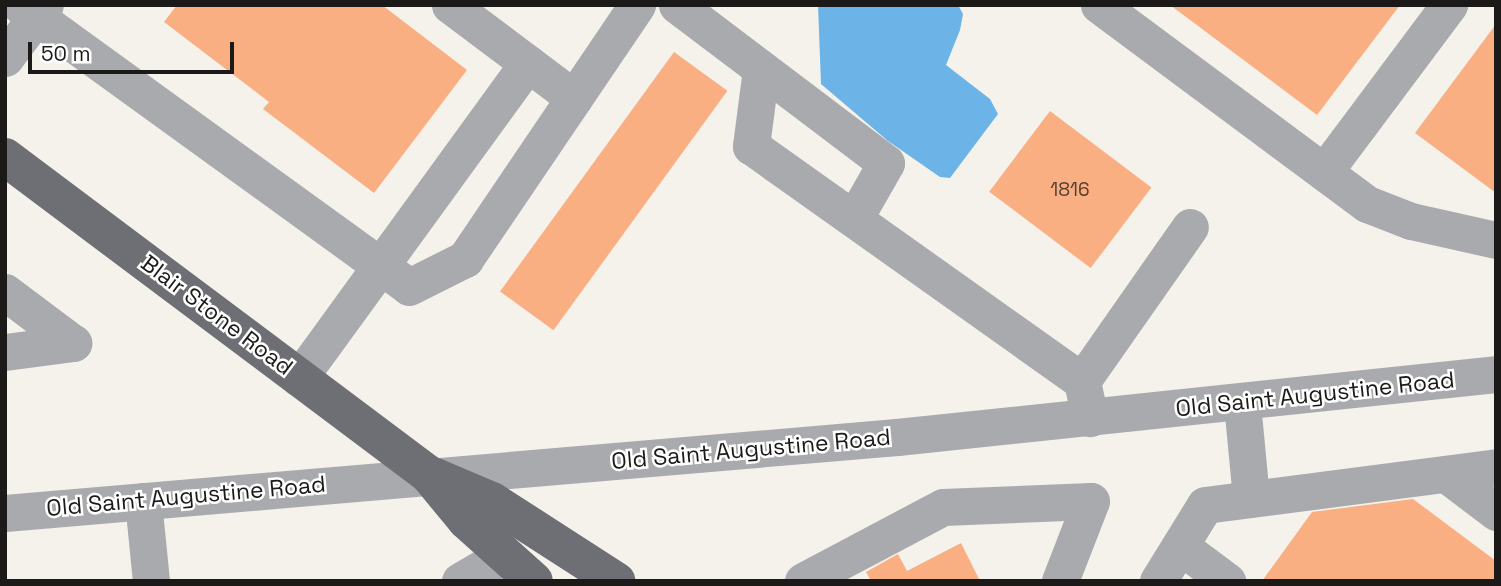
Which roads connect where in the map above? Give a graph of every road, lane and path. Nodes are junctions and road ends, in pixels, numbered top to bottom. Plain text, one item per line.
1 (450, 5) edge
2 (637, 5) edge
3 (677, 5) edge
4 (1099, 5) edge
5 (1449, 5) edge
6 (34, 9) edge
7 (5, 58) edge
8 (528, 63) junction
9 (761, 69) junction
10 (575, 98) junction
11 (5, 156) edge
12 (1324, 172) junction
13 (854, 219) junction
14 (1190, 227) dead end
15 (1496, 240) edge
16 (380, 266) junction
17 (5, 292) edge
18 (5, 352) edge
19 (1496, 374) edge
20 (299, 378) junction
21 (1082, 381) junction
22 (1242, 403) junction
23 (1090, 418) junction
24 (1496, 467) edge
25 (428, 474) junction
26 (1446, 474) junction
27 (1251, 499) junction
28 (144, 500) junction
29 (979, 506) junction
30 (1496, 512) edge
31 (5, 513) edge
32 (1180, 545) junction
33 (503, 556) junction
34 (151, 581) edge
35 (460, 581) edge
36 (534, 581) edge
37 (616, 581) edge
38 (803, 581) edge
39 (853, 581) edge
40 (1060, 581) edge
41 (1158, 581) edge
42 (1227, 581) edge

1 - 8 street
2 - 10 street
3 - 9 street
4 - 12 street
5 - 12 street
6 - 7 street
6 - 16 street
8 - 10 street
8 - 16 street
9 - 13 street
9 - 13 street
10 - 16 street
11 - 20 main road, Blair Stone Road
12 - 15 street
13 - 21 street
14 - 21 street
16 - 20 street
17 - 18 street
19 - 22 street, Old Saint Augustine Road
20 - 25 main road, Blair Stone Road
21 - 23 street
22 - 23 street, Old Saint Augustine Road
22 - 27 street
23 - 25 street, Old Saint Augustine Road
24 - 26 street
25 - 28 street, Old Saint Augustine Road
25 - 33 main road, Blair Stone Road
25 - 37 main road, Blair Stone Road
26 - 27 street
26 - 30 street
27 - 32 street
28 - 31 street, Old Saint Augustine Road
28 - 34 street
29 - 38 street
29 - 39 street
29 - 40 street
32 - 41 street
32 - 42 street
33 - 35 street
33 - 36 main road, Blair Stone Road

